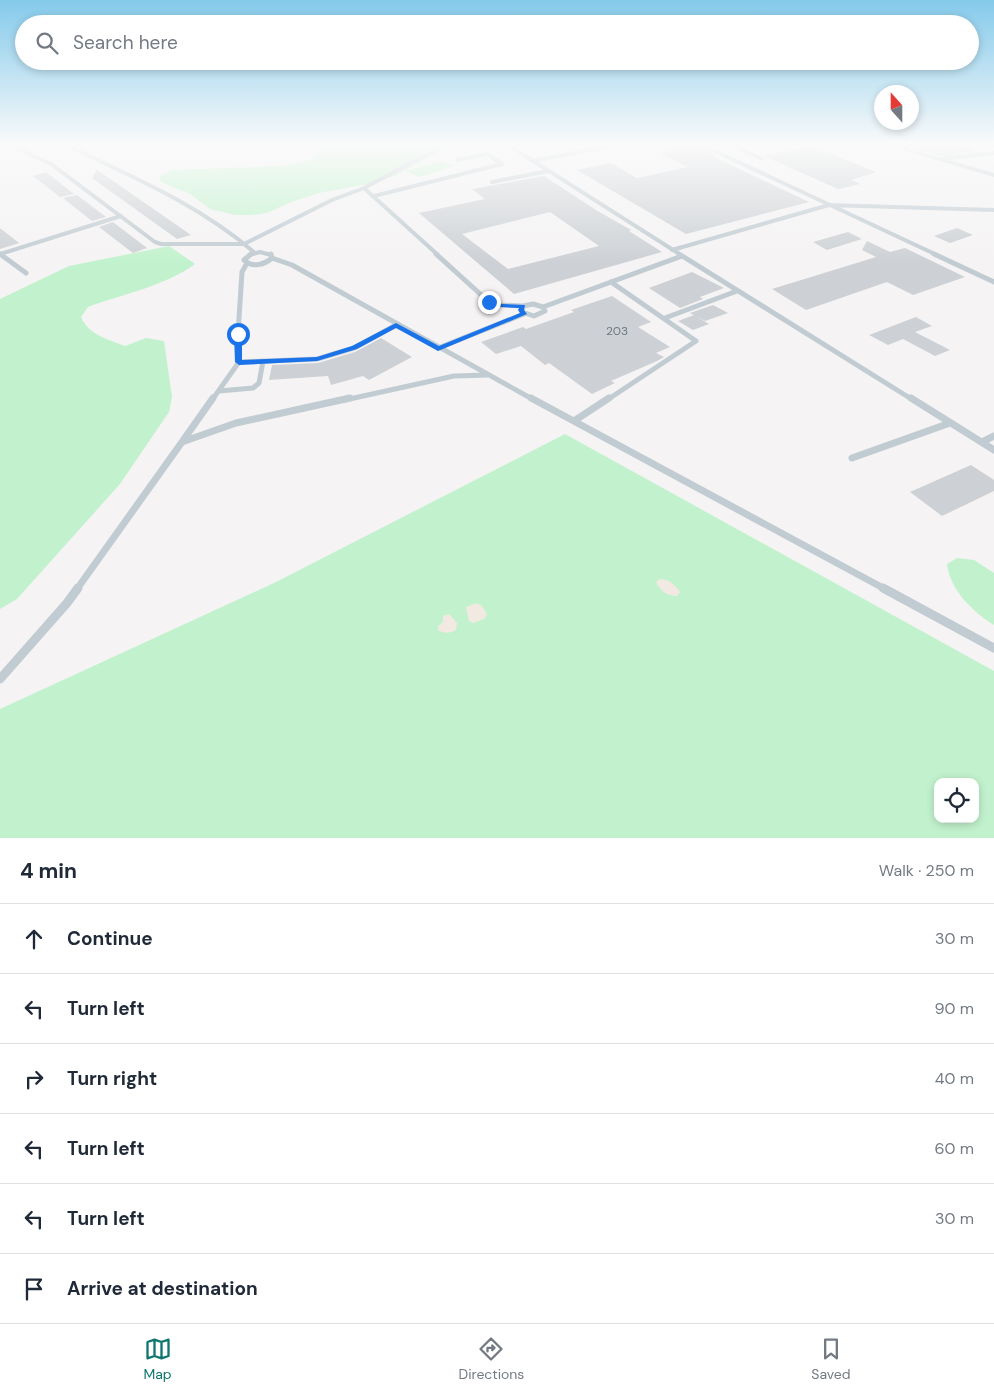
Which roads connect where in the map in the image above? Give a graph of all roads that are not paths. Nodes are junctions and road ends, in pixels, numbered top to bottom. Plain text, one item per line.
1 (78, 184) edge
2 (146, 184) edge
3 (371, 184) edge
4 (422, 184) edge
5 (569, 184) edge
6 (785, 184) edge
7 (364, 188) junction
8 (374, 196) junction
9 (829, 205) junction
10 (994, 210) edge
11 (121, 216) junction
12 (244, 244) junction
13 (672, 250) junction
14 (255, 253) junction
15 (0, 254) edge
16 (682, 256) junction
17 (272, 258) junction
18 (247, 263) junction
19 (26, 273) dead end
20 (611, 282) junction
21 (994, 282) edge
22 (737, 291) junction
23 (523, 306) junction
24 (544, 307) junction
25 (524, 314) junction
26 (665, 318) junction
27 (396, 325) junction
28 (438, 348) junction
29 (263, 361) junction
30 (239, 362) junction
31 (489, 376) junction
32 (218, 391) junction
33 (574, 422) junction
34 (950, 423) junction
35 (994, 436) edge
36 (182, 442) junction
37 (982, 442) junction
38 (994, 450) edge
39 (852, 458) dead end
40 (994, 648) edge
41 (0, 679) edge

1 - 11 lane
2 - 12 lane
3 - 7 lane
4 - 8 lane
5 - 13 lane
6 - 9 lane
7 - 8 lane
7 - 12 lane
8 - 23 lane
9 - 10 lane
9 - 13 lane
9 - 21 lane
11 - 12 lane
11 - 15 lane
12 - 14 lane
13 - 16 lane
14 - 17 lane
14 - 18 lane
15 - 19 lane
16 - 20 lane
16 - 22 lane
17 - 18 lane
17 - 27 lane
18 - 30 lane
20 - 24 lane
20 - 26 lane
22 - 26 lane
22 - 34 lane
23 - 24 lane
23 - 25 lane
24 - 25 lane
25 - 28 lane
26 - 33 lane
27 - 28 lane
27 - 29 lane
28 - 31 lane
29 - 30 lane
29 - 32 lane
30 - 32 lane
31 - 33 lane
31 - 36 lane
32 - 36 lane
33 - 40 lane
34 - 37 lane
34 - 39 lane
35 - 37 lane
36 - 41 lane
37 - 38 lane

